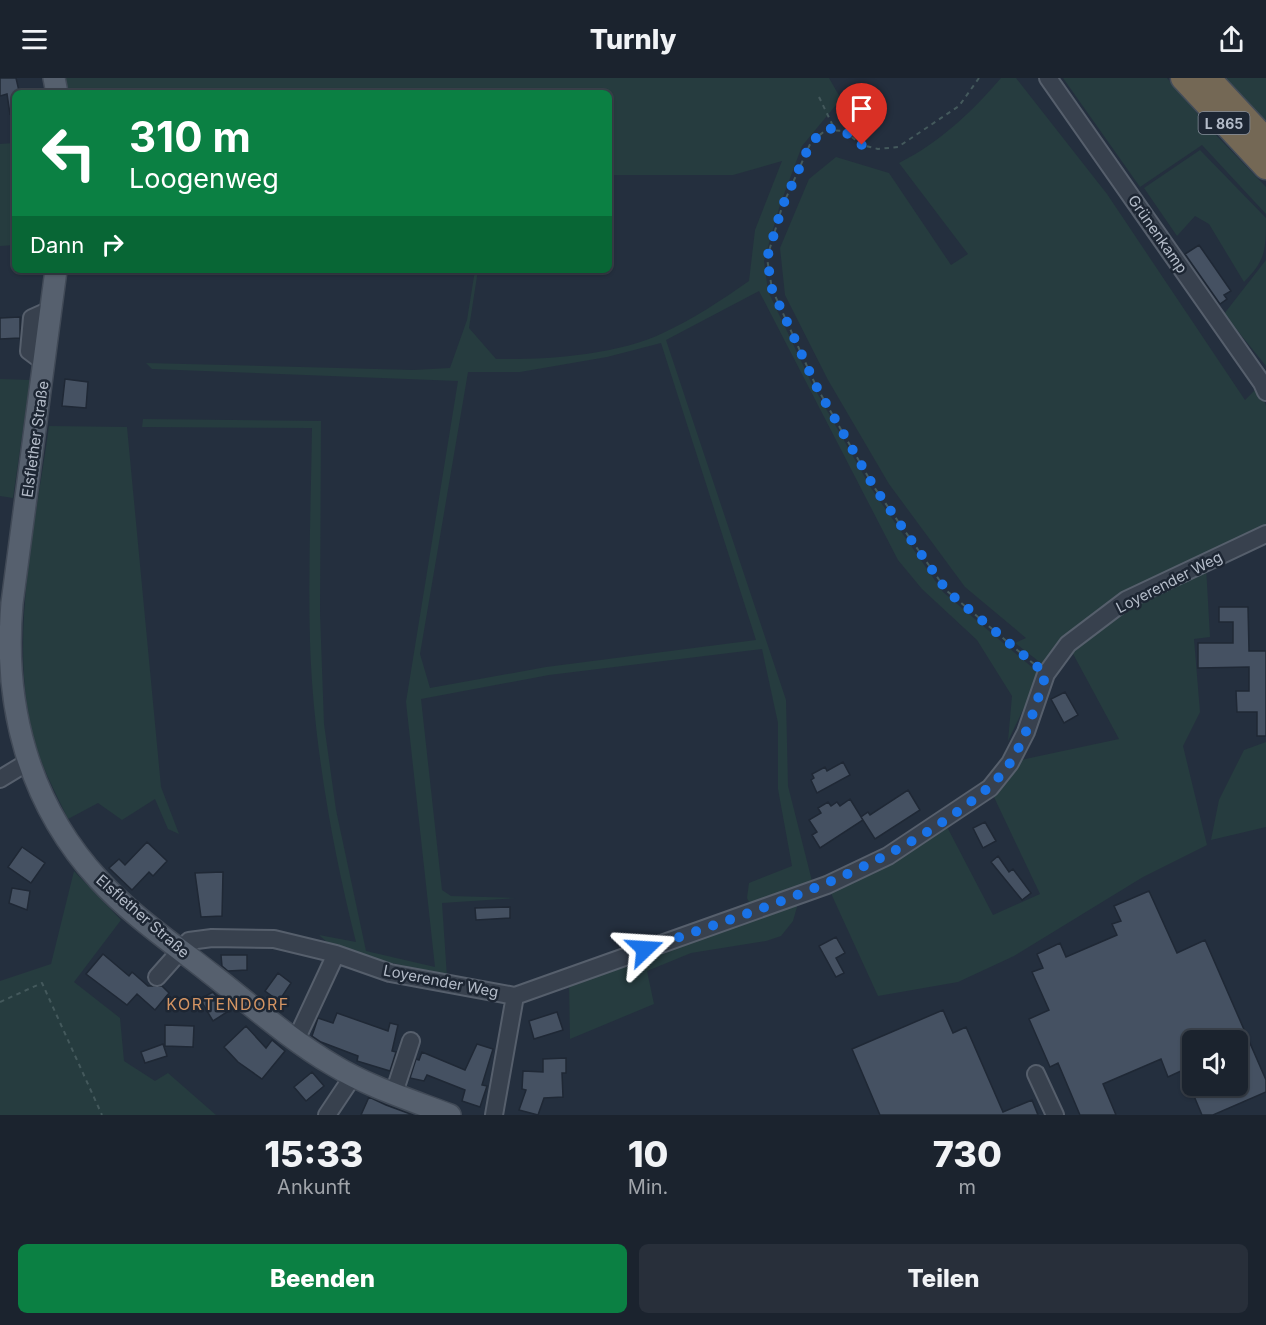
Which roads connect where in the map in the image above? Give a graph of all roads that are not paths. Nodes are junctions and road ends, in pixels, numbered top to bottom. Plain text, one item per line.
1 (1048, 78) edge
2 (1183, 78) edge
3 (1208, 78) edge
4 (1266, 140) edge
5 (1266, 166) edge
6 (56, 273) edge
7 (1266, 392) edge
8 (1266, 534) edge
9 (28, 762) junction
10 (0, 779) edge
11 (180, 949) junction
12 (336, 954) junction
13 (157, 977) dead end
14 (515, 996) junction
15 (296, 1040) junction
16 (411, 1041) dead end
17 (1036, 1074) dead end
18 (353, 1076) junction
19 (394, 1093) junction
20 (333, 1112) edge
21 (450, 1115) edge
22 (494, 1115) edge
23 (1055, 1115) edge

1 - 7 street, Grünenkamp
2 - 5 highway, L 865
3 - 4 highway, L 865
6 - 9 main road, Elsflether Straße
8 - 14 street, Loyerender Weg
9 - 10 street
9 - 11 main road, Elsflether Straße
11 - 12 street, Loyerender Weg
11 - 13 street
11 - 15 main road, Elsflether Straße
12 - 14 street, Loyerender Weg
12 - 15 street
14 - 22 street
15 - 18 main road, Elsflether Straße
16 - 19 street
17 - 23 street
18 - 19 main road, Elsflether Straße
18 - 20 street
19 - 21 main road, Elsflether Straße

